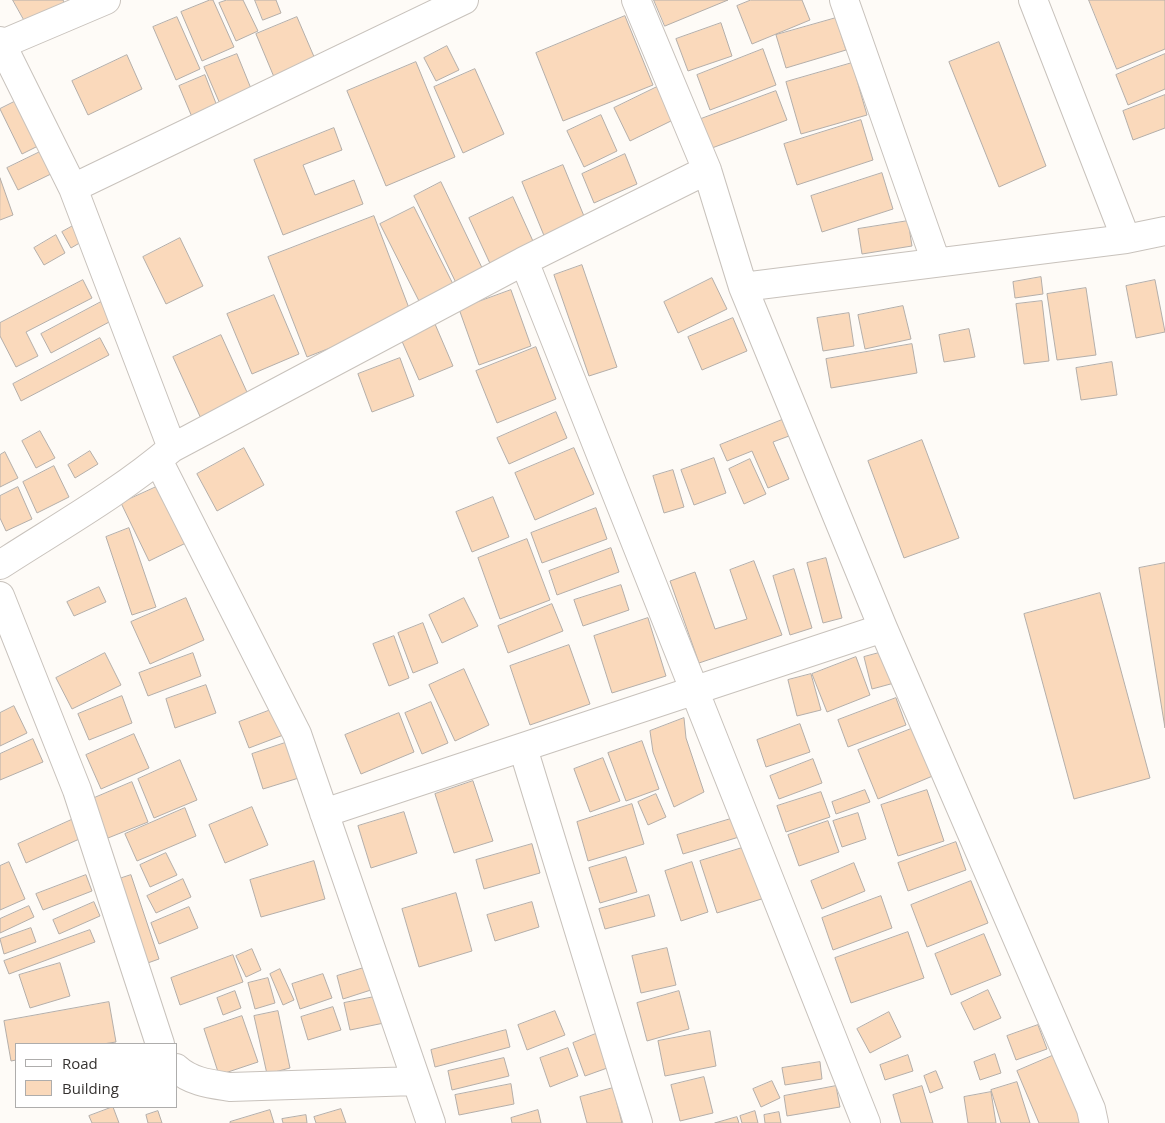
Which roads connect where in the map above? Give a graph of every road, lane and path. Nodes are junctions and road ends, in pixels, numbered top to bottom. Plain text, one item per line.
1 (106, 0) edge
2 (464, 0) edge
3 (636, 0) edge
4 (844, 0) edge
5 (1033, 0) edge
6 (1, 43) edge
7 (707, 170) junction
8 (73, 188) junction
9 (1165, 231) edge
10 (1126, 239) junction
11 (524, 261) junction
12 (936, 262) junction
13 (743, 287) junction
14 (166, 454) junction
15 (0, 565) edge
16 (0, 596) edge
17 (883, 628) junction
18 (694, 690) junction
19 (523, 748) junction
20 (324, 813) junction
21 (160, 1043) edge
22 (178, 1070) edge
23 (416, 1081) junction
24 (431, 1123) edge
25 (638, 1123) edge
26 (866, 1123) edge
27 (1094, 1123) edge

1 - 6 street
2 - 8 street
3 - 7 street
4 - 12 street
5 - 10 street
6 - 8 street
7 - 11 street
7 - 13 street
8 - 14 street
9 - 10 street
10 - 12 street
11 - 14 street
11 - 18 street
12 - 13 street
13 - 17 street
14 - 15 street
14 - 20 street
16 - 21 street
17 - 18 street
17 - 27 street
18 - 19 street
18 - 26 street
19 - 20 street
19 - 25 street
20 - 23 street
22 - 23 street
23 - 24 street

